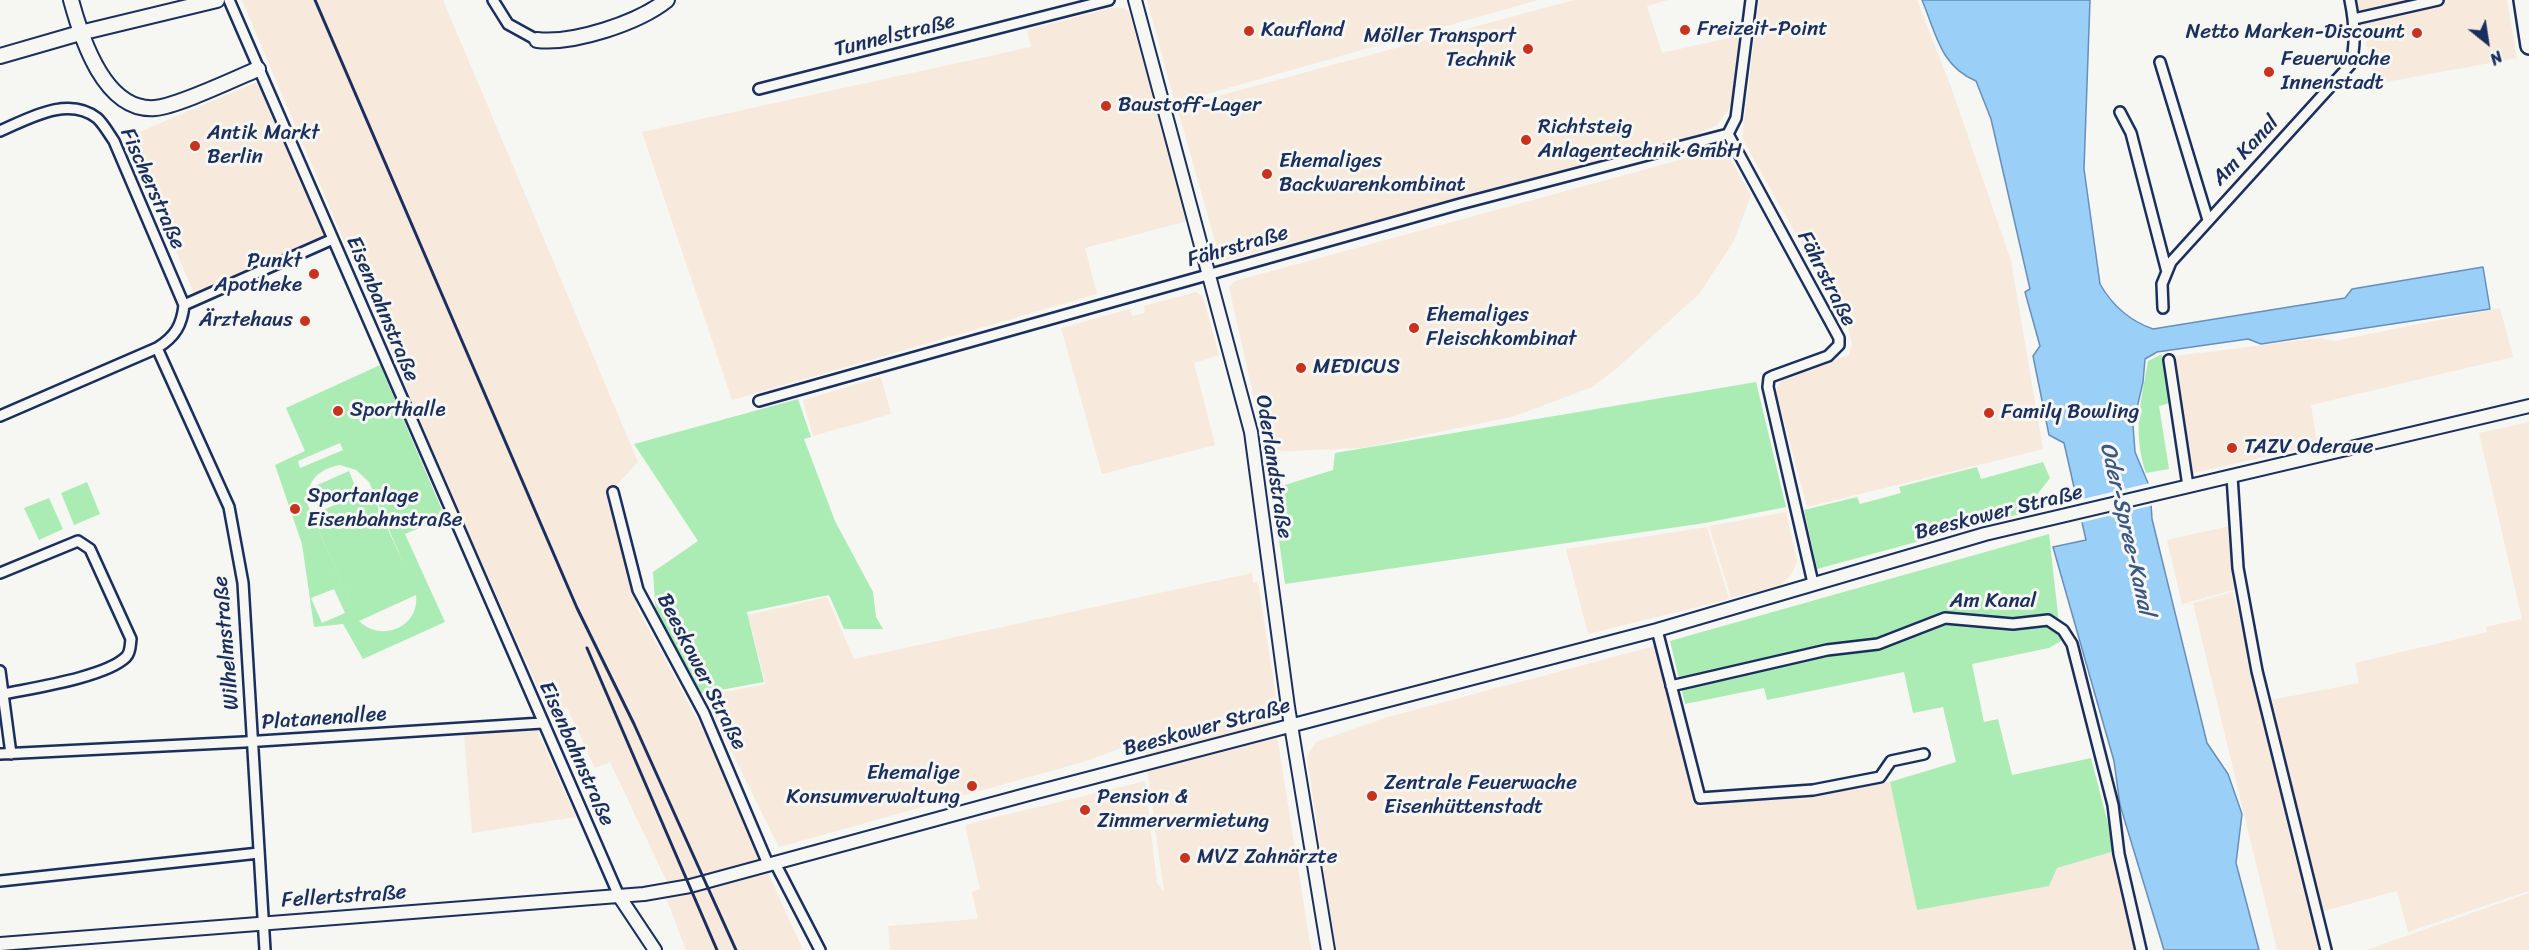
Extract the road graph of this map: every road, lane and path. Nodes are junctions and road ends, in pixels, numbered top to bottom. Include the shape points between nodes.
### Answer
1 (71, 0) edge
2 (217, 0) edge
3 (229, 0) edge
4 (493, 0) edge
5 (667, 0) edge
6 (1110, 0) edge
7 (1135, 0) edge
8 (1750, 0) edge
9 (2350, 0) edge
10 (2438, 0) edge
11 (2522, 0) edge
12 (2354, 19) junction
13 (80, 33) junction
14 (537, 40) joint
15 (2529, 46) edge
16 (0, 56) edge
17 (2160, 62) dead end
18 (258, 69) junction
19 (759, 89) dead end
20 (2120, 112) dead end
21 (0, 131) edge
22 (1728, 134) junction
23 (2208, 220) junction
24 (333, 240) junction
25 (2167, 272) junction
26 (1209, 273) junction
27 (184, 305) junction
28 (2163, 308) dead end
29 (157, 348) junction
30 (2169, 360) dead end
31 (759, 401) dead end
32 (2529, 406) edge
33 (0, 416) edge
34 (2232, 476) junction
35 (2188, 486) junction
36 (613, 492) dead end
37 (0, 573) edge
38 (1813, 583) junction
39 (1657, 630) junction
40 (0, 671) edge
41 (1671, 686) junction
42 (4, 694) junction
43 (542, 723) junction
44 (1291, 726) junction
45 (253, 742) junction
46 (0, 754) edge
47 (11, 754) junction
48 (1924, 754) dead end
49 (259, 853) junction
50 (771, 864) junction
51 (0, 881) edge
52 (690, 886) joint
53 (644, 894) junction
54 (619, 896) junction
55 (634, 919) junction
56 (262, 922) junction
57 (0, 944) edge
58 (265, 950) edge
59 (655, 950) edge
60 (820, 950) edge
61 (1328, 950) edge
62 (2141, 950) edge
63 (2326, 950) edge

1 - 13 main road
2 - 13 main road
3 - 18 street, Eisenbahnstraße
4 - 14 street via 508,24
5 - 14 main road via 633,21 562,40
6 - 19 street, Tunnelstraße
7 - 26 street, Oderlandstraße
8 - 22 street via 1736,118
9 - 12 street, Am Kanal
10 - 12 street
11 - 15 main road
12 - 23 street, Am Kanal via 2350,65
13 - 16 main road
13 - 18 main road via 101,75 136,105 154,108 173,103
17 - 23 street
18 - 24 street, Eisenbahnstraße
20 - 25 street, Am Kanal via 2131,133
21 - 27 street, Fischerstraße via 47,111 73,109 97,118 114,141
22 - 26 street, Fährstraße
22 - 38 street, Fährstraße via 1839,338 1839,345 1828,356 1769,378 1768,387
23 - 25 street, Am Kanal via 2171,262
24 - 27 street
24 - 43 street, Eisenbahnstraße
25 - 28 street, Am Kanal via 2162,284
26 - 31 street, Fährstraße
26 - 44 street, Oderlandstraße via 1251,432
27 - 29 street via 183,320 175,334
29 - 33 street
29 - 45 street, Wilhelmstraße via 229,507 243,583
30 - 35 street
32 - 34 street, Beeskower Straße
34 - 35 street, Beeskower Straße
34 - 63 street via 2238,568 2257,671
35 - 38 street, Beeskower Straße via 1984,534
36 - 50 street, Beeskower Straße via 638,590 704,713
37 - 42 street via 78,542 90,549 130,639 126,657 105,668 72,680
38 - 39 street, Beeskower Straße
39 - 41 street
39 - 44 street, Beeskower Straße
40 - 42 street
41 - 48 street via 1700,798 1813,790 1880,777 1891,761
41 - 62 street, Am Kanal via 1827,650 1878,644 1945,618 2013,624 2048,620 2063,630 2072,644 2113,805
42 - 47 street
43 - 45 street, Platanenallee
43 - 54 street, Eisenbahnstraße
44 - 50 street, Beeskower Straße
44 - 61 street, Oderlandstraße
45 - 47 street, Platanenallee
45 - 49 street, Wilhelmstraße
46 - 47 street, Platanenallee
49 - 51 street
49 - 56 street, Wilhelmstraße
50 - 52 street, Beeskower Straße
50 - 60 street
52 - 53 street, Fellertstraße
53 - 54 street, Fellertstraße
53 - 55 street
54 - 55 street
54 - 56 street, Fellertstraße
55 - 59 street
56 - 57 street, Fellertstraße
56 - 58 street, Wilhelmstraße

